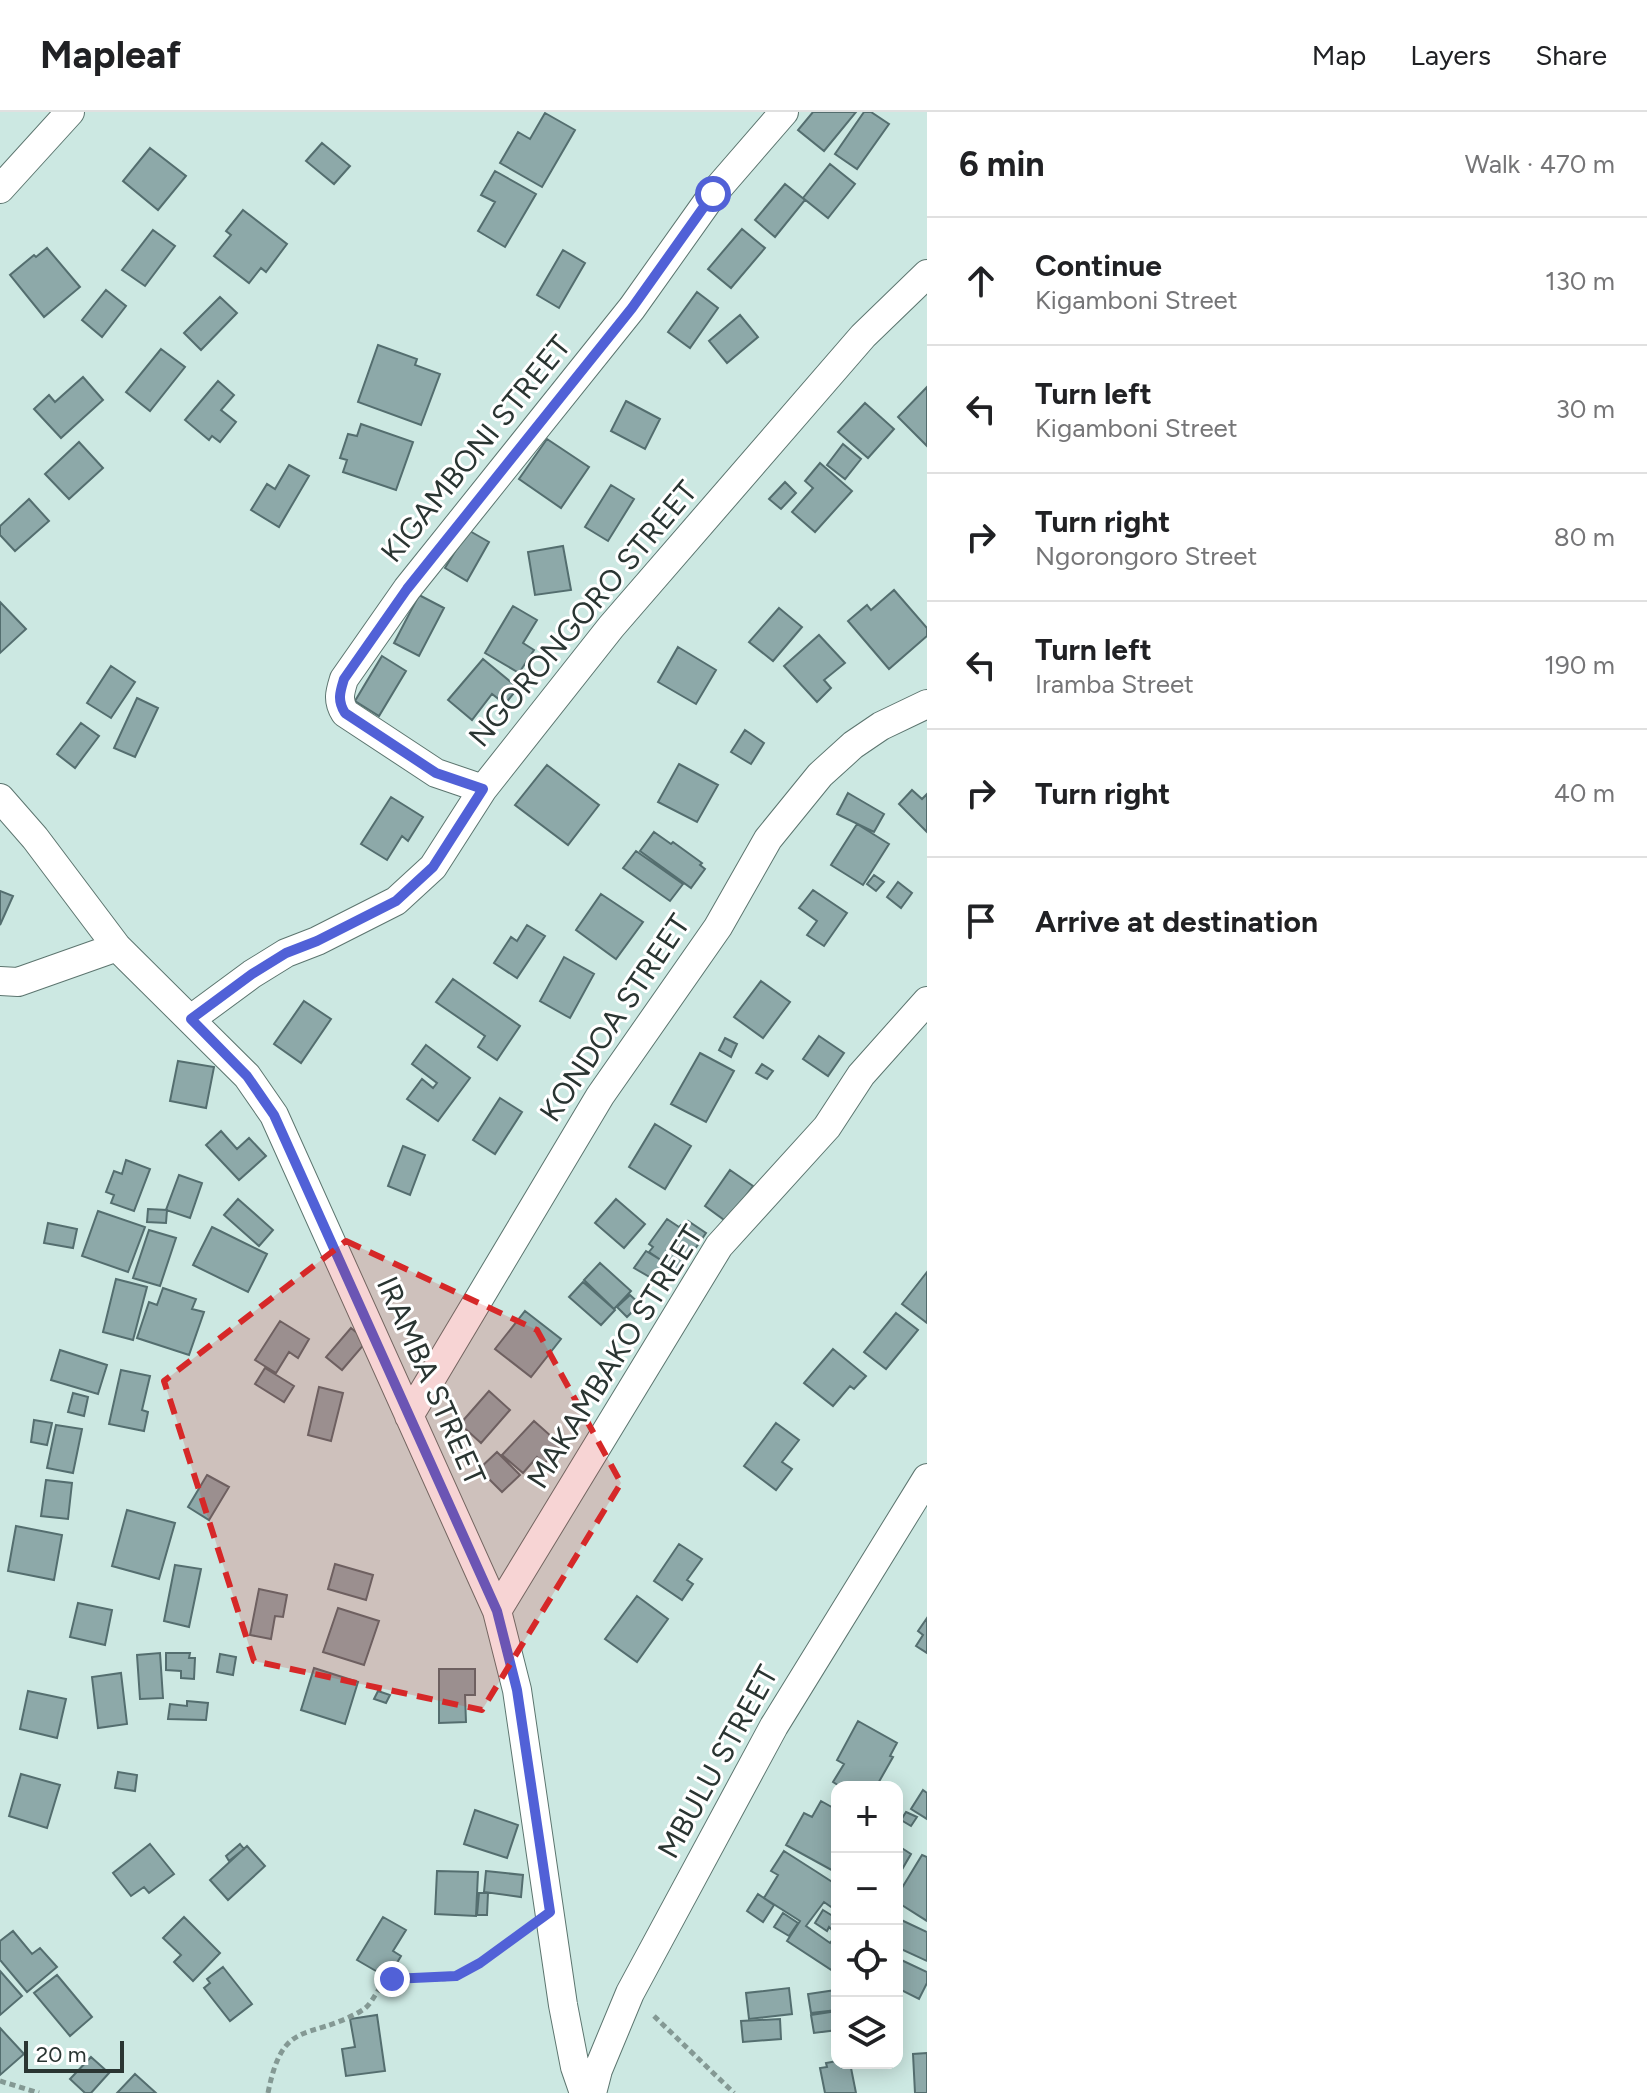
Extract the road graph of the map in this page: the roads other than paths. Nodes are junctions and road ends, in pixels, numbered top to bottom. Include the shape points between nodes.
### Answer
1 (70, 112) edge
2 (784, 112) edge
3 (0, 189) edge
4 (927, 274) edge
5 (927, 704) edge
6 (483, 789) junction
7 (0, 798) edge
8 (117, 947) junction
9 (0, 981) edge
10 (927, 1001) edge
11 (191, 1019) junction
12 (409, 1416) junction
13 (927, 1478) edge
14 (497, 1611) junction
15 (584, 2093) edge
16 (592, 2093) edge

1 - 3 street
2 - 6 street, KIGAMBONI STREET via 713,194 632,308 407,589 344,679 339,695 345,713 436,773
4 - 6 street, NGORONGORO STREET via 863,336 620,616
5 - 12 street, KONDOA STREET via 853,745 820,775 768,839 718,927 600,1096
6 - 11 street, NGORONGORO STREET via 433,867 396,901 286,953
7 - 8 street, IRAMBA STREET
8 - 9 street via 18,982
8 - 11 street, IRAMBA STREET
10 - 14 street, MAKAMBAKO STREET via 861,1075 827,1127 719,1246
11 - 12 street, IRAMBA STREET via 247,1076 274,1115
12 - 14 street, IRAMBA STREET
13 - 16 street, MBULU STREET via 774,1726 630,1993
14 - 15 street, IRAMBA STREET via 517,1690 566,2021

